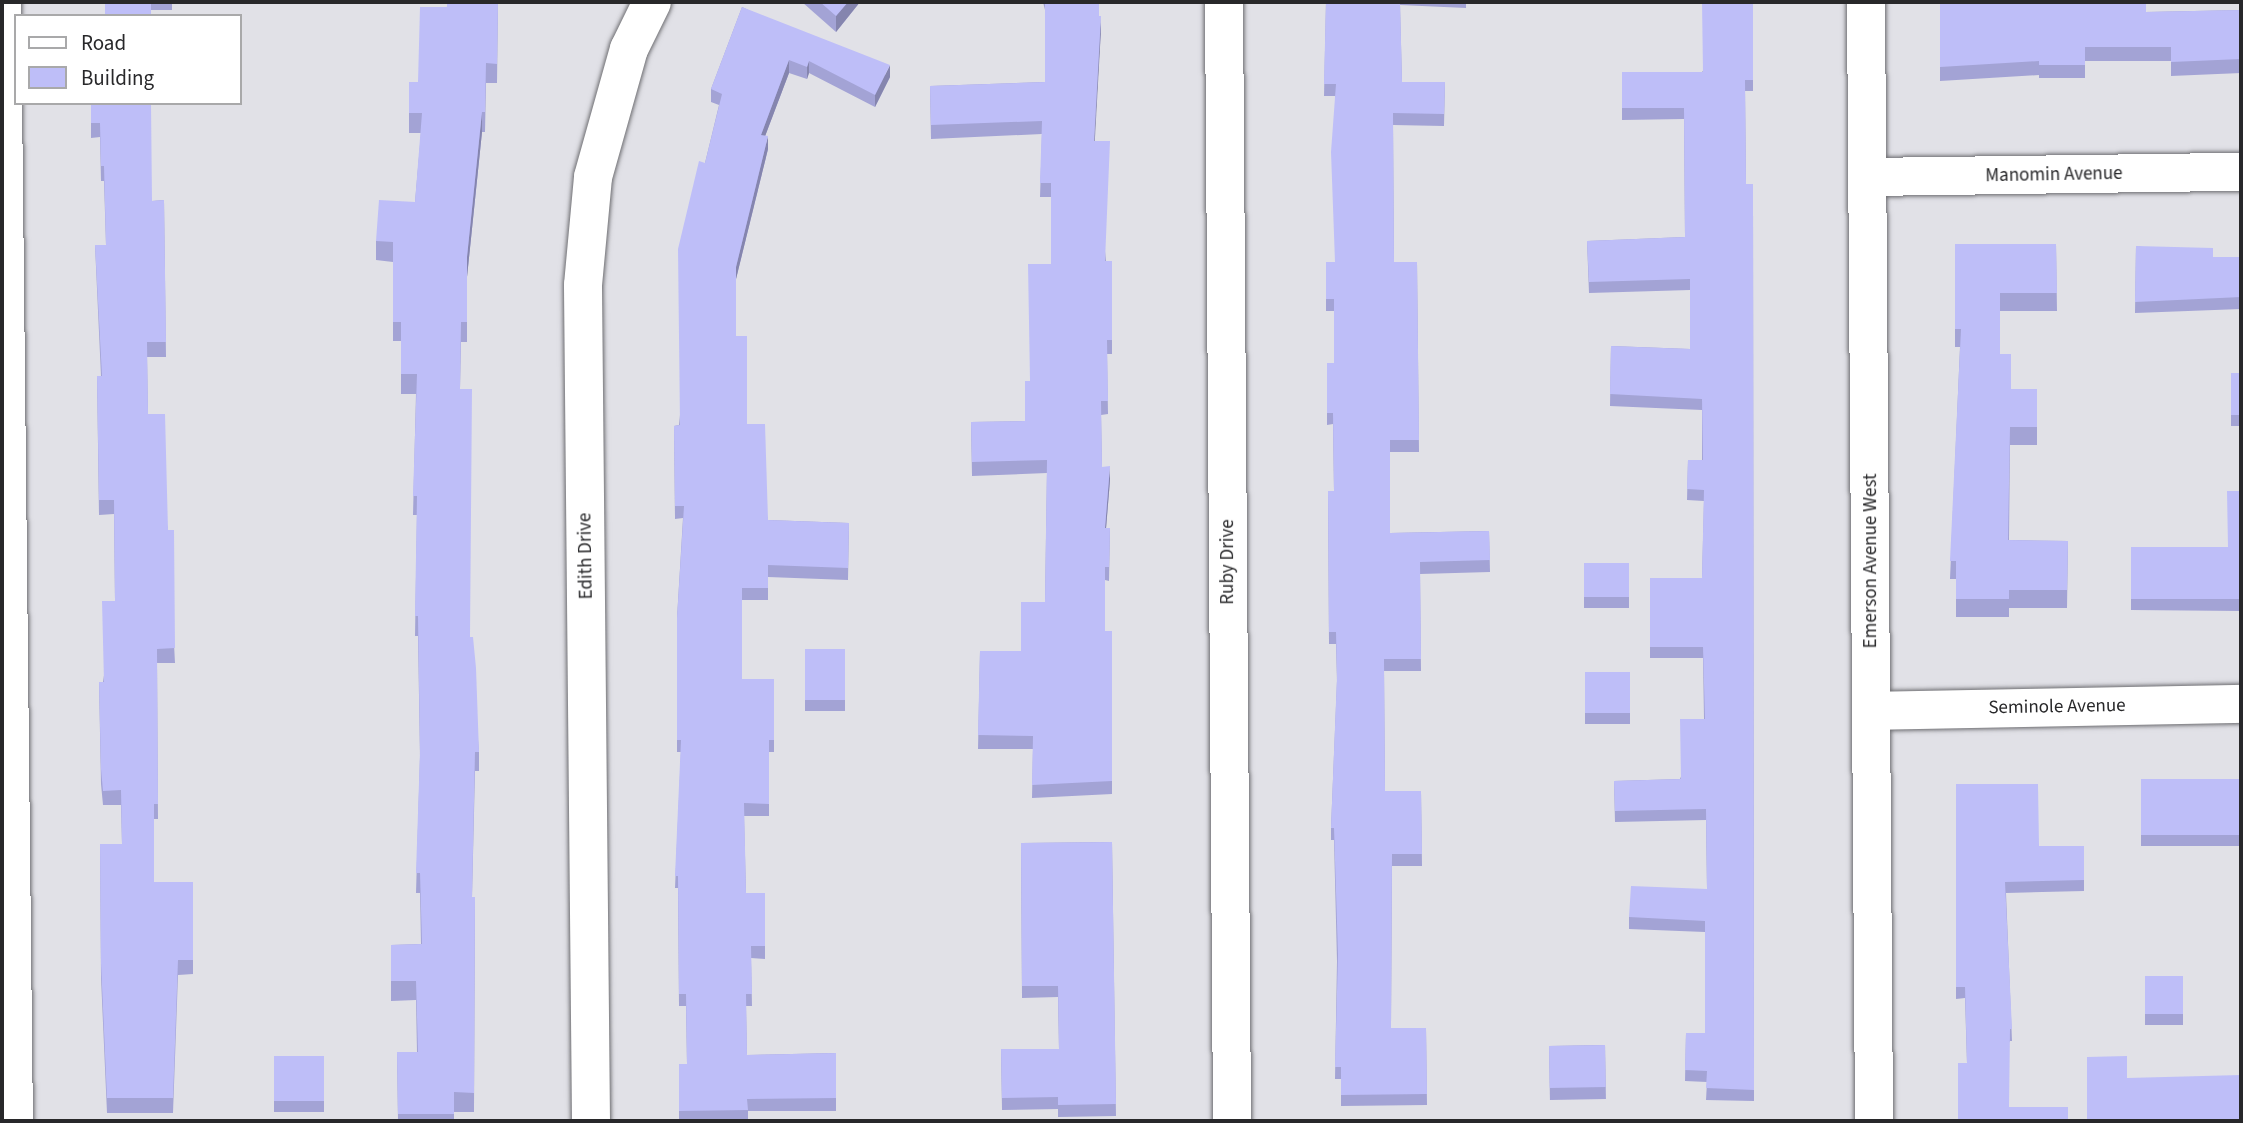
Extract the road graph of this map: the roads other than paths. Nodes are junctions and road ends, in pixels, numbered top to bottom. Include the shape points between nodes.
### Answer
1 (2, 2) edge
2 (652, 2) edge
3 (1224, 2) edge
4 (1866, 2) edge
5 (2241, 172) edge
6 (1868, 177) junction
7 (2241, 704) edge
8 (1872, 711) junction
9 (14, 1121) edge
10 (591, 1121) edge
11 (1232, 1121) edge
12 (1874, 1121) edge

1 - 9 street
2 - 10 street, Edith Drive via 629,49 593,177 583,285
3 - 11 street, Ruby Drive
4 - 6 street, Emerson Avenue West
5 - 6 street, Manomin Avenue
6 - 8 street, Emerson Avenue West
7 - 8 street, Seminole Avenue
8 - 12 street, Emerson Avenue West

